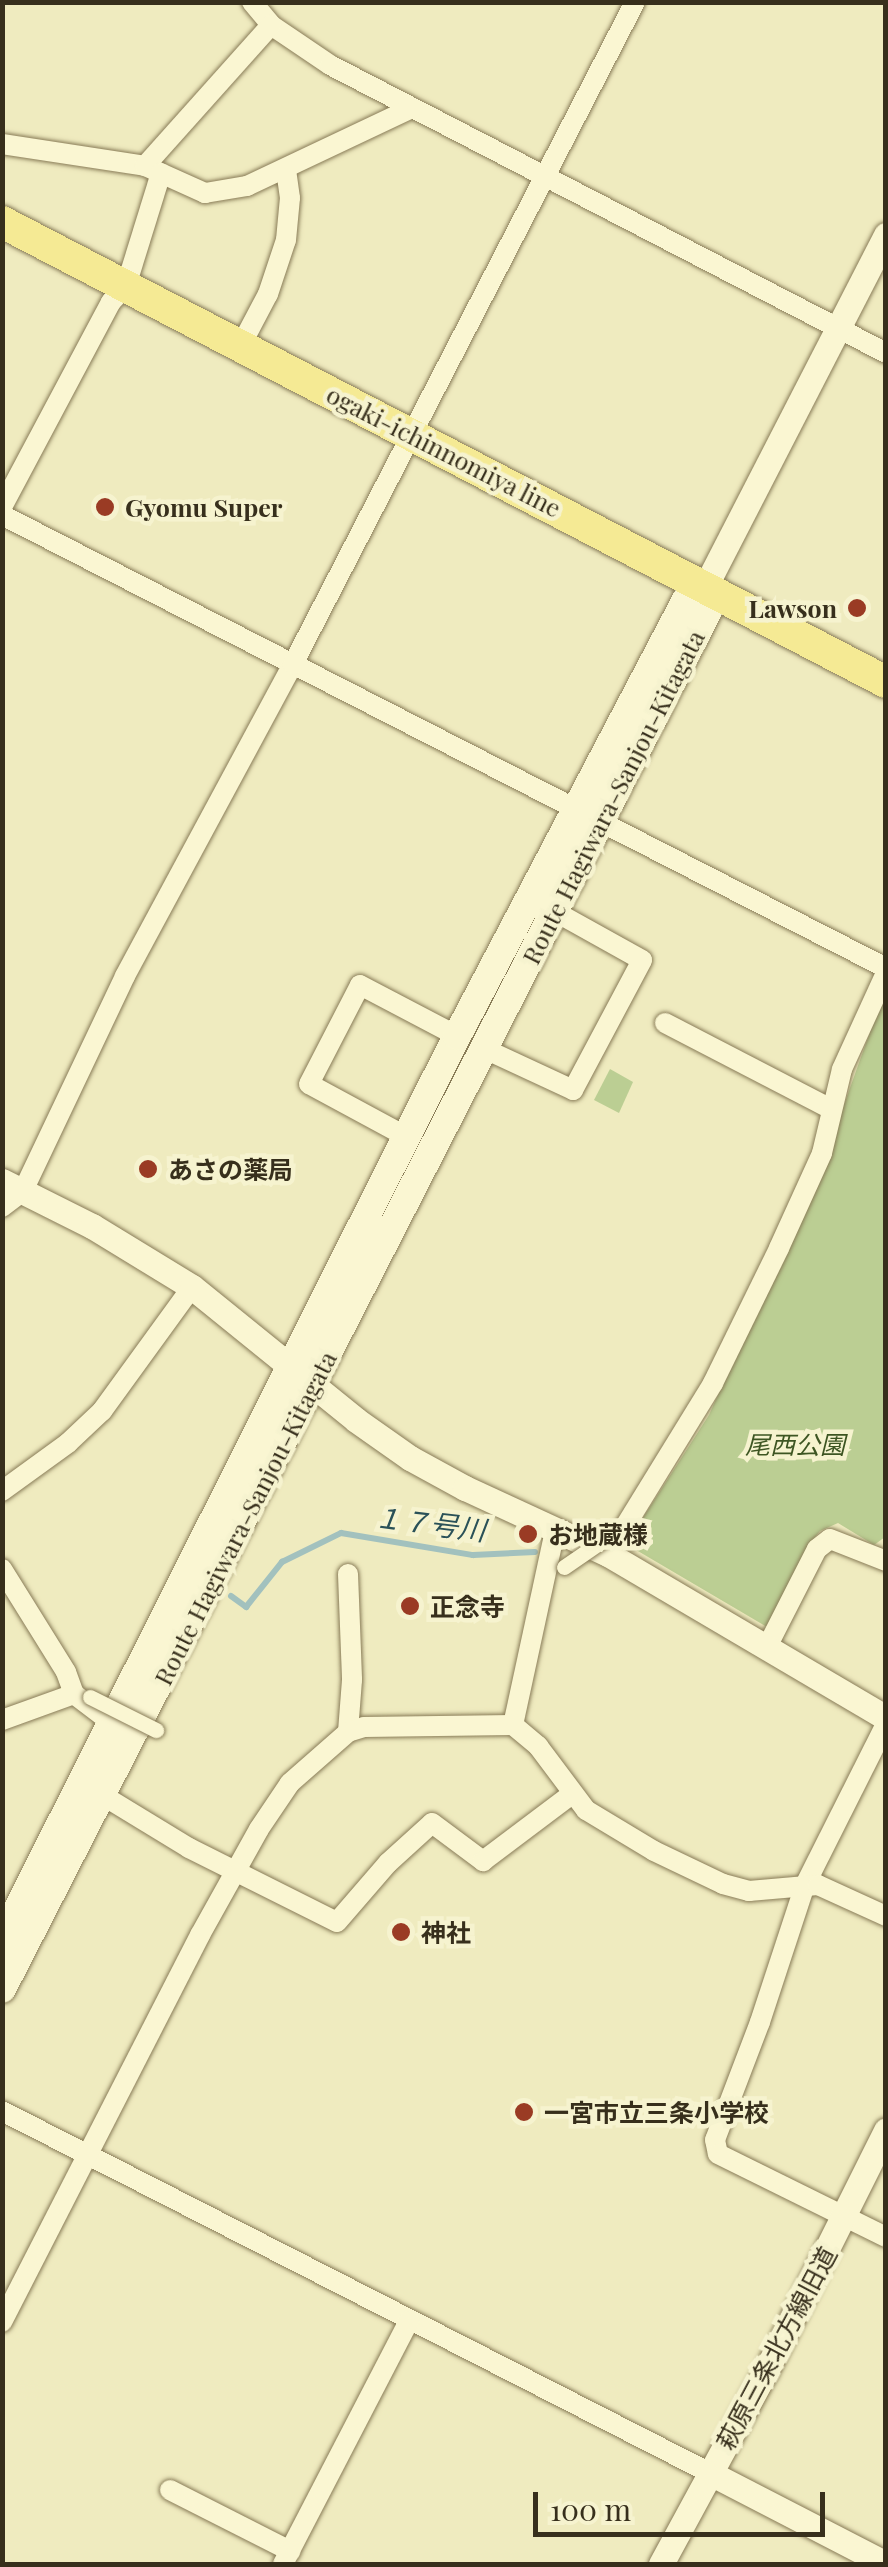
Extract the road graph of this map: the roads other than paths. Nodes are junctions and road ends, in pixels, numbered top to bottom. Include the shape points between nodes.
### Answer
1 (252, 2) edge
2 (635, 2) edge
3 (271, 24) junction
4 (412, 108) junction
5 (2, 144) edge
6 (153, 169) junction
7 (286, 169) junction
8 (544, 177) junction
9 (2, 222) edge
10 (886, 235) edge
11 (2, 244) edge
12 (119, 294) junction
13 (836, 328) junction
14 (240, 347) junction
15 (886, 353) edge
16 (408, 442) junction
17 (2, 507) edge
18 (2, 515) edge
19 (699, 600) junction
20 (293, 664) junction
21 (886, 682) edge
22 (886, 702) edge
23 (589, 812) junction
24 (554, 910) junction
25 (886, 970) edge
26 (665, 1023) dead end
27 (457, 1036) junction
28 (487, 1050) junction
29 (832, 1109) junction
30 (407, 1137) junction
31 (9, 1193) edge
32 (192, 1287) junction
33 (304, 1376) junction
34 (2, 1491) edge
35 (555, 1531) junction
36 (631, 1541) dead end
37 (608, 1554) junction
38 (886, 1560) edge
39 (564, 1567) dead end
40 (2, 1569) edge
41 (348, 1574) dead end
42 (766, 1647) junction
43 (82, 1695) junction
44 (2, 1720) edge
45 (886, 1721) edge
46 (112, 1723) junction
47 (514, 1725) junction
48 (156, 1730) dead end
49 (348, 1732) junction
50 (572, 1794) junction
51 (102, 1795) junction
52 (235, 1873) junction
53 (805, 1885) junction
54 (886, 1916) edge
55 (2, 1940) edge
56 (2, 1989) edge
57 (2, 2111) edge
58 (886, 2130) edge
59 (88, 2155) junction
60 (844, 2216) junction
61 (886, 2237) edge
62 (2, 2322) edge
63 (409, 2322) junction
64 (710, 2473) junction
65 (170, 2490) dead end
66 (286, 2558) edge
67 (661, 2564) edge
68 (886, 2564) edge

1 - 3 street
2 - 8 street
3 - 4 street
3 - 6 street
4 - 7 street
4 - 8 street
5 - 6 street
6 - 7 street via 205,193
6 - 12 street
7 - 14 street via 286,240
8 - 13 street
8 - 16 street
9 - 12 main road, ogaki-ichinnomiya line
10 - 13 street
11 - 12 main road, ogaki-ichinnomiya line
12 - 14 main road, ogaki-ichinnomiya line
12 - 16 main road, ogaki-ichinnomiya line
12 - 17 street
13 - 15 street
13 - 19 street
14 - 16 main road, ogaki-ichinnomiya line
16 - 19 main road, ogaki-ichinnomiya line
16 - 20 street
18 - 20 street
19 - 21 main road, ogaki-ichinnomiya line
19 - 22 main road, ogaki-ichinnomiya line
19 - 23 main road, Route Hagiwara-Sanjou-Kitagata
20 - 23 street
20 - 31 street
23 - 24 main road, Route Hagiwara-Sanjou-Kitagata
23 - 25 street
23 - 27 main road, Route Hagiwara-Sanjou-Kitagata
24 - 28 main road, Route Hagiwara-Sanjou-Kitagata
24 - 28 street via 642,960 573,1090
25 - 29 street via 842,1069
26 - 29 street
27 - 30 main road, Route Hagiwara-Sanjou-Kitagata
27 - 30 street via 360,984 309,1084
28 - 33 main road, Route Hagiwara-Sanjou-Kitagata
29 - 37 street via 822,1153 714,1383
30 - 33 main road, Route Hagiwara-Sanjou-Kitagata
31 - 32 street
32 - 33 street
32 - 34 street via 102,1411
33 - 35 street via 410,1458
33 - 46 main road, Route Hagiwara-Sanjou-Kitagata
33 - 51 main road, Route Hagiwara-Sanjou-Kitagata
35 - 37 street
35 - 47 street
36 - 39 street, bridge via 615,1532
37 - 42 street
38 - 42 street via 830,1539 817,1549
40 - 43 street
41 - 49 street
42 - 45 street
43 - 44 street
43 - 46 street
43 - 48 street, bridge
45 - 53 street
46 - 55 main road, Route Hagiwara-Sanjou-Kitagata
47 - 49 street
47 - 50 street
49 - 52 street via 290,1782
50 - 52 street via 482,1861 432,1823 338,1922
50 - 53 street via 613,1827 723,1884 749,1891
51 - 52 street
51 - 56 main road, Route Hagiwara-Sanjou-Kitagata
52 - 59 street
53 - 54 street
53 - 60 street via 715,2140 718,2154
57 - 59 street
58 - 60 street, 萩原三条北方線旧道
59 - 62 street
59 - 63 street
60 - 61 street
60 - 64 street, 萩原三条北方線旧道
63 - 64 street
63 - 66 street
64 - 67 street, 萩原三条北方線旧道
64 - 68 street
65 - 66 street

